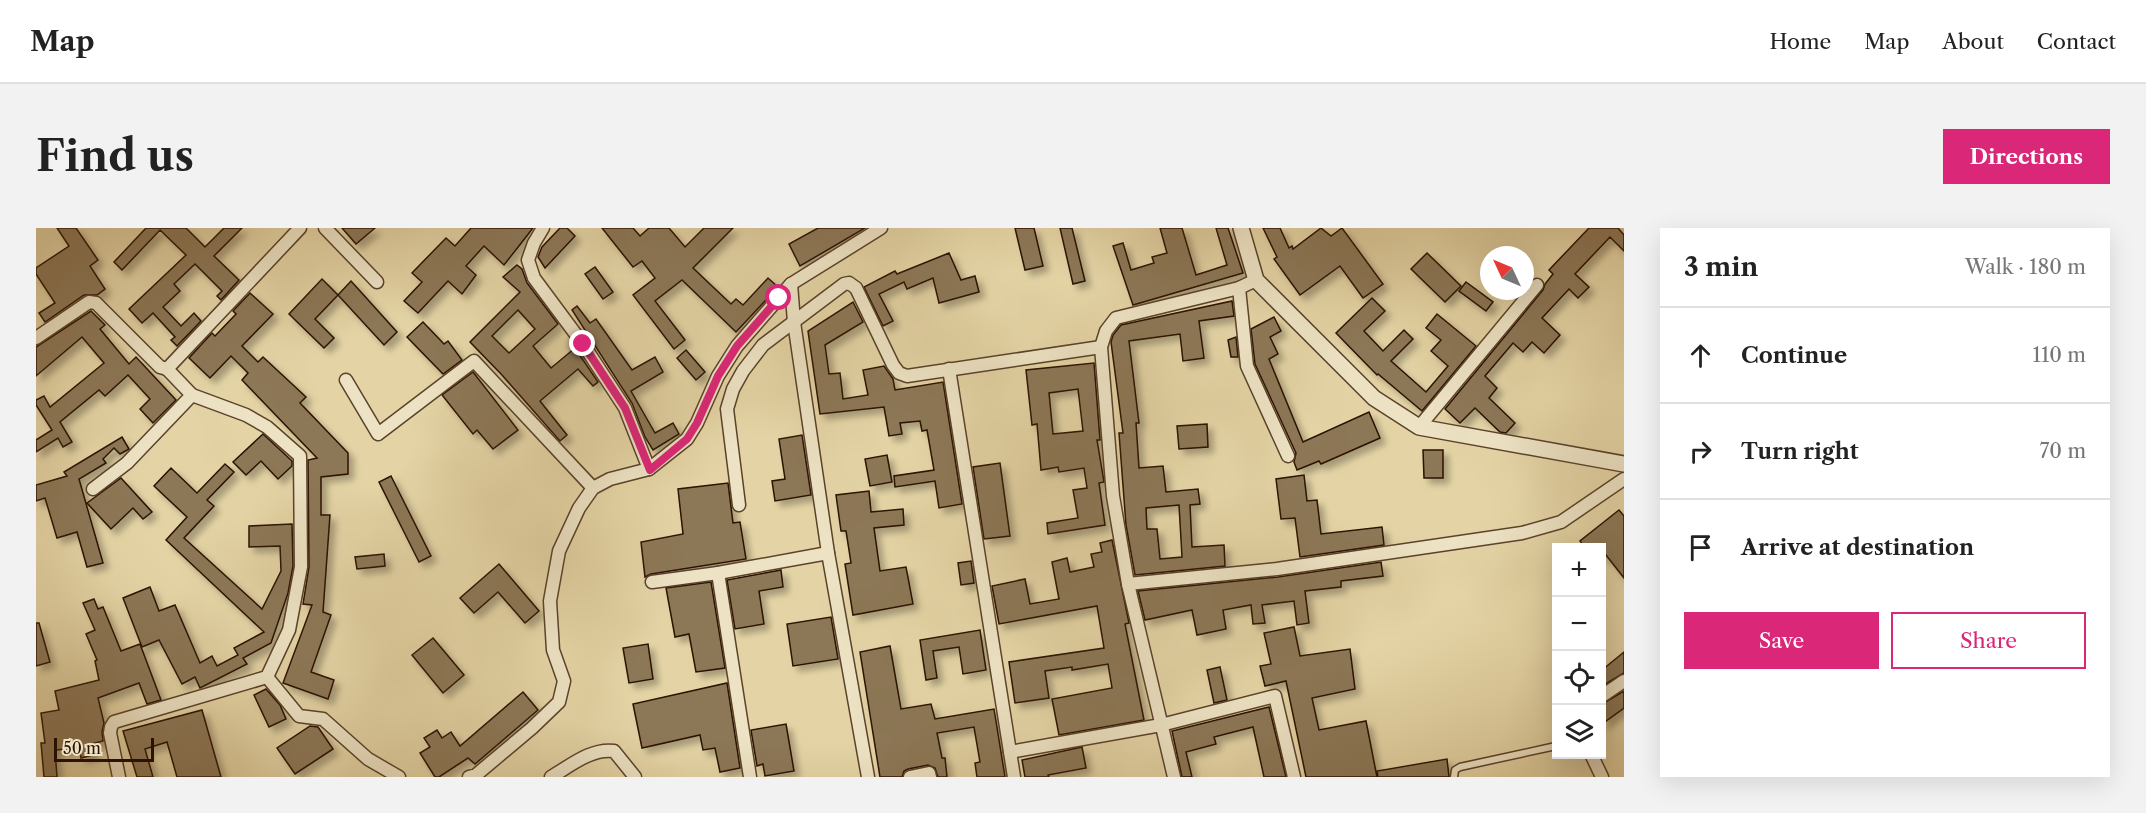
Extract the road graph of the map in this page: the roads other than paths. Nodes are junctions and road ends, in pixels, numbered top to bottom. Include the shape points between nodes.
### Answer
1 (300, 228) edge
2 (325, 228) edge
3 (543, 228) edge
4 (881, 228) edge
5 (1241, 228) edge
6 (1256, 280) junction
7 (377, 282) dead end
8 (791, 284) junction
9 (1537, 285) dead end
10 (1239, 288) junction
11 (794, 322) junction
12 (36, 338) edge
13 (1101, 347) junction
14 (167, 369) junction
15 (949, 369) junction
16 (346, 380) dead end
17 (192, 396) junction
18 (1419, 427) junction
19 (1288, 456) dead end
20 (1624, 464) edge
21 (650, 470) junction
22 (1624, 479) edge
23 (593, 488) junction
24 (93, 489) dead end
25 (739, 505) dead end
26 (828, 553) junction
27 (718, 573) junction
28 (652, 582) dead end
29 (1128, 584) junction
30 (267, 677) junction
31 (1624, 681) edge
32 (1606, 693) edge
33 (1161, 725) junction
34 (1552, 747) edge
35 (1010, 752) junction
36 (1593, 759) edge
37 (119, 777) edge
38 (399, 777) edge
39 (469, 777) edge
40 (551, 777) edge
41 (635, 777) edge
42 (750, 777) edge
43 (868, 777) edge
44 (910, 777) edge
45 (930, 777) edge
46 (1014, 777) edge
47 (1174, 777) edge
48 (1294, 777) edge
49 (1454, 777) edge
50 (1602, 777) edge

1 - 14 street
2 - 7 street
3 - 21 street via 528,260 534,278 625,408
4 - 8 street
5 - 6 street
6 - 10 street
6 - 18 street via 1374,398
8 - 11 street
8 - 21 street via 737,346 687,439
9 - 18 street
10 - 13 street via 1116,318 1110,323
10 - 19 street via 1247,366
11 - 15 street via 849,283 856,288 899,373 907,376
11 - 25 street via 762,345 742,371 730,399 727,409
11 - 26 street
12 - 14 street via 89,302 96,303 160,367
13 - 15 street
13 - 29 street via 1113,496
14 - 17 street
15 - 35 street
16 - 23 street via 378,434 474,362
17 - 24 street via 127,463
17 - 30 street via 246,415 267,427 300,456 301,567 289,630
18 - 20 street
21 - 23 street via 609,479
22 - 29 street via 1562,522 1522,533 1277,569
23 - 39 street via 559,551 550,601 553,650 564,681 558,702 532,728
26 - 27 street
26 - 43 street
27 - 28 street
27 - 42 street
29 - 33 street
30 - 37 street via 114,722 111,733
30 - 38 street via 299,716 323,719 368,759
31 - 32 street
33 - 35 street
33 - 47 street
33 - 48 street via 1275,696
34 - 49 lane via 1461,767 1455,770
35 - 46 street
36 - 50 street
40 - 41 street via 604,750 614,751
44 - 45 street

